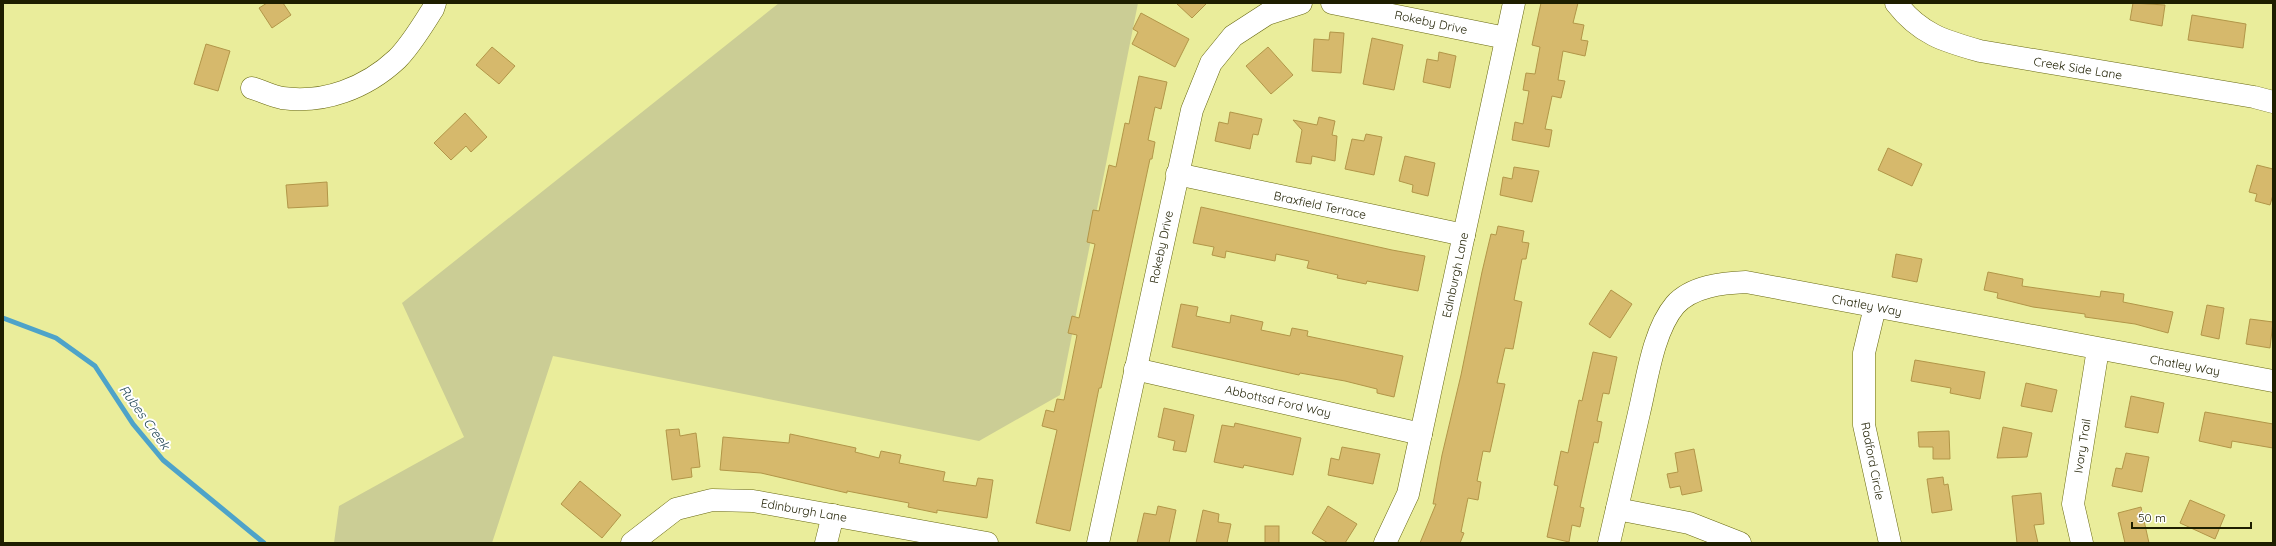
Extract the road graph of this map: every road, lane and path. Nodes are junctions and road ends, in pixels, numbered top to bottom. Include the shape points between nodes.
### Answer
1 (435, 3) edge
2 (1301, 3) edge
3 (1332, 3) edge
4 (1514, 3) edge
5 (1896, 3) edge
6 (1506, 38) junction
7 (252, 88) dead end
8 (2273, 102) edge
9 (1177, 174) junction
10 (1464, 235) junction
11 (1875, 307) junction
12 (2098, 349) junction
13 (1135, 369) junction
14 (2273, 381) edge
15 (1421, 434) junction
16 (1617, 509) junction
17 (833, 515) junction
18 (632, 543) edge
19 (826, 543) edge
20 (987, 543) edge
21 (1098, 543) edge
22 (1385, 543) edge
23 (1609, 543) edge
24 (1740, 543) edge
25 (1890, 543) edge
26 (2082, 543) edge

1 - 7 street via 398,58 380,73 354,87 329,97 305,100 280,98
2 - 9 street, Rokeby Drive via 1267,14 1233,36 1211,63 1192,110
3 - 6 street, Rokeby Drive
4 - 6 street, Edinburgh Lane
5 - 8 street, Creek Side Lane via 1906,17 1922,30 1942,40 1980,51
6 - 10 street, Edinburgh Lane
9 - 10 street, Braxfield Terrace
9 - 13 street, Rokeby Drive
10 - 15 street, Edinburgh Lane
11 - 12 street, Chatley Way
11 - 16 street, Chatley Way via 1746,282 1720,283 1698,290 1676,304 1662,324
11 - 25 street, Radford Circle via 1864,353 1864,425
12 - 14 street, Chatley Way
12 - 26 street, Ivory Trail via 2073,504
13 - 15 street, Abbottsd Ford Way
13 - 21 street, Rokeby Drive
15 - 22 street, Edinburgh Lane via 1408,494
16 - 23 street, Chatley Way
16 - 24 street via 1689,523
17 - 18 street, Edinburgh Lane via 753,501 712,500 676,509
17 - 19 street
17 - 20 street, Edinburgh Lane

